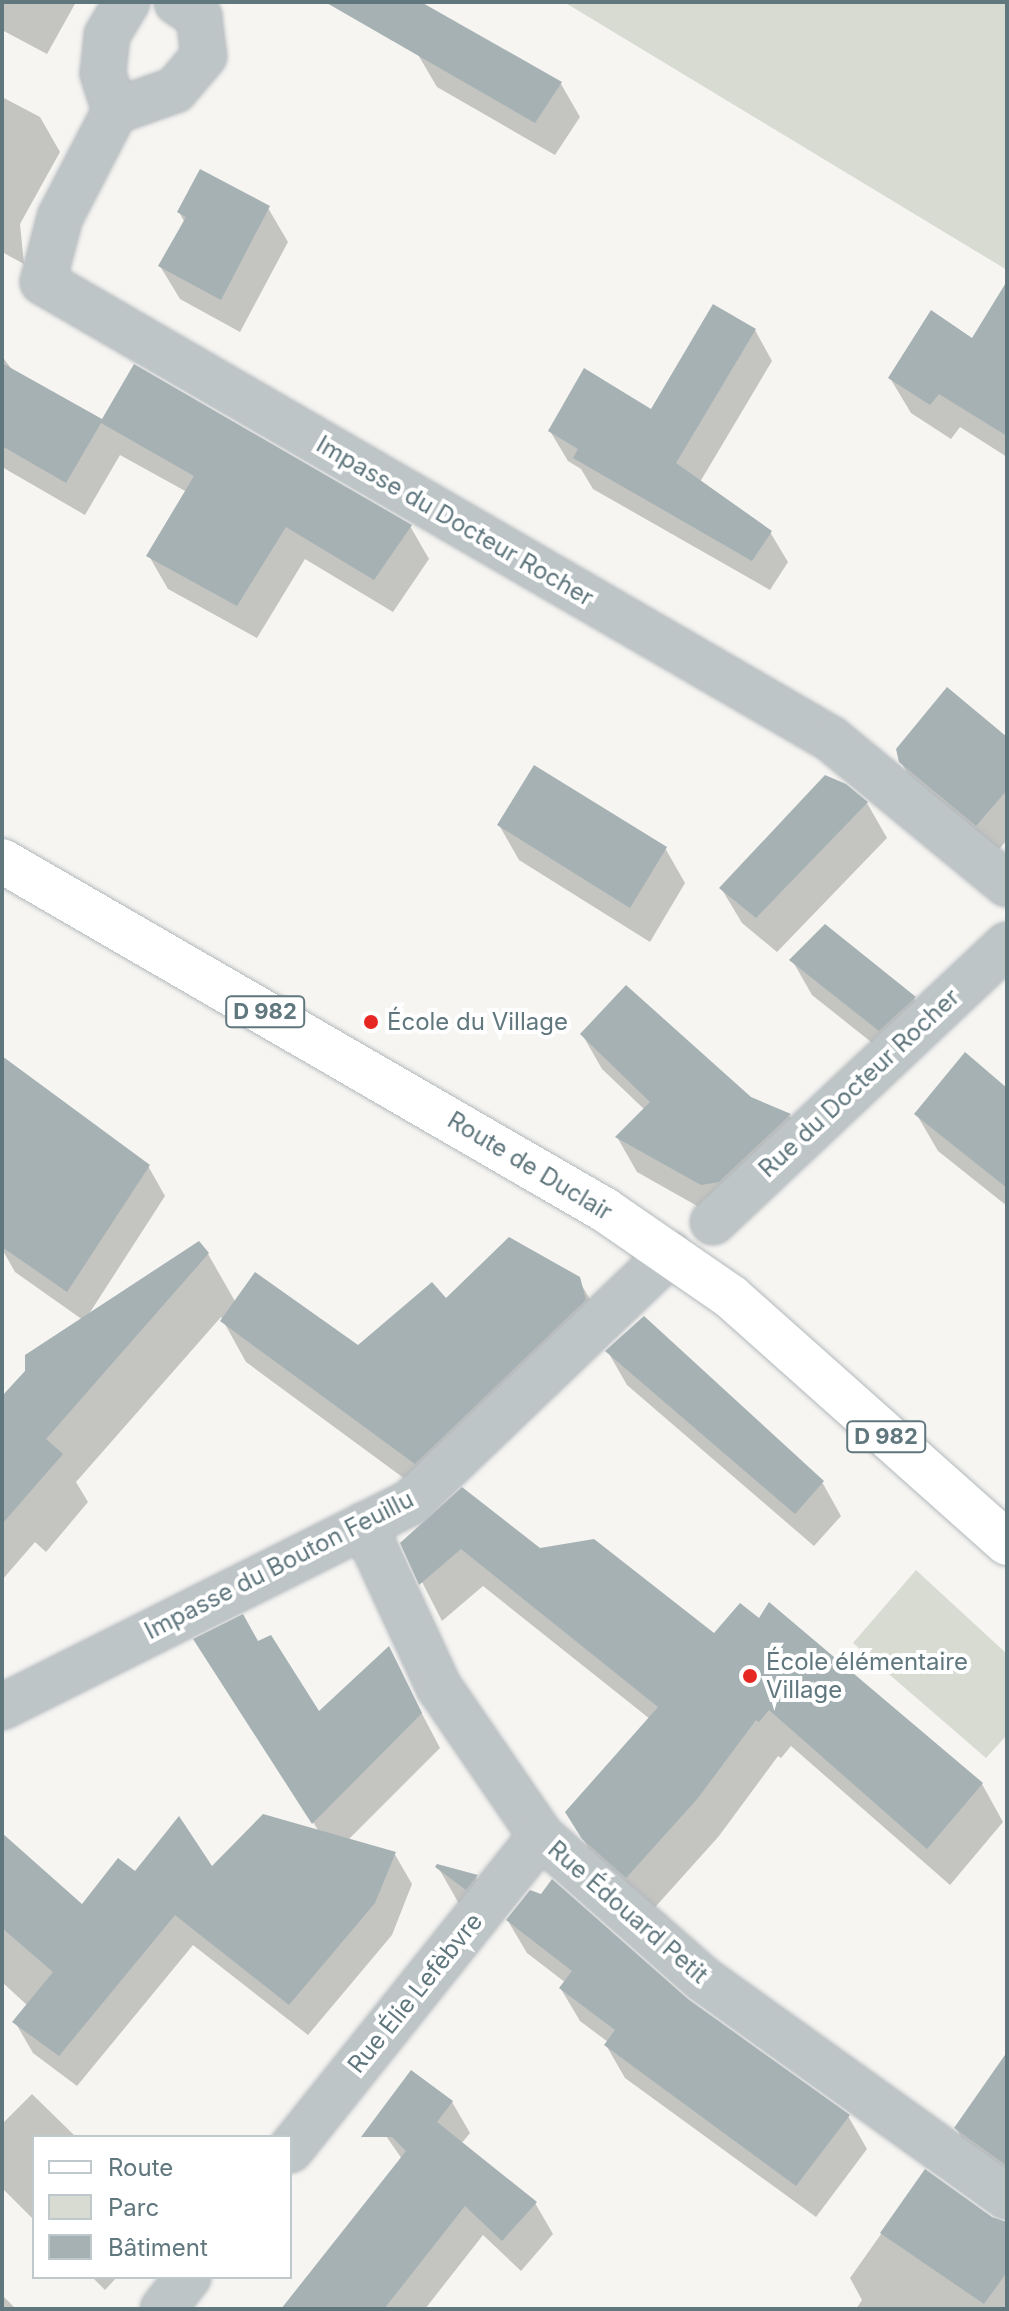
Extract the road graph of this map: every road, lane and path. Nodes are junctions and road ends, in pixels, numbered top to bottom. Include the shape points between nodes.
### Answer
1 (127, 2) edge
2 (177, 2) edge
3 (115, 111) junction
4 (2, 861) edge
5 (1007, 884) edge
6 (1007, 945) edge
7 (713, 1222) dead end
8 (670, 1254) junction
9 (364, 1525) junction
10 (1007, 1543) edge
11 (2, 1707) edge
12 (541, 1836) junction
13 (292, 2147) edge
14 (1007, 2197) edge
15 (186, 2279) edge
16 (163, 2309) edge

1 - 3 street via 107,35 103,73
2 - 3 street via 199,17 204,56 175,90
3 - 5 street, Impasse du Docteur Rocher via 60,217 43,282 831,739
4 - 8 main road, Route de Duclair / D 982 via 605,1210
6 - 7 street, Rue du Docteur Rocher
8 - 9 street, Impasse du Bouton Feuillu via 411,1502
8 - 10 main road, Route de Duclair / D 982 via 731,1297
9 - 11 street, Impasse du Bouton Feuillu
9 - 12 street, Rue Édouard Petit via 439,1687
12 - 13 street, Rue Élie Lefèbvre
12 - 14 street, Rue Édouard Petit via 703,1979
15 - 16 street

